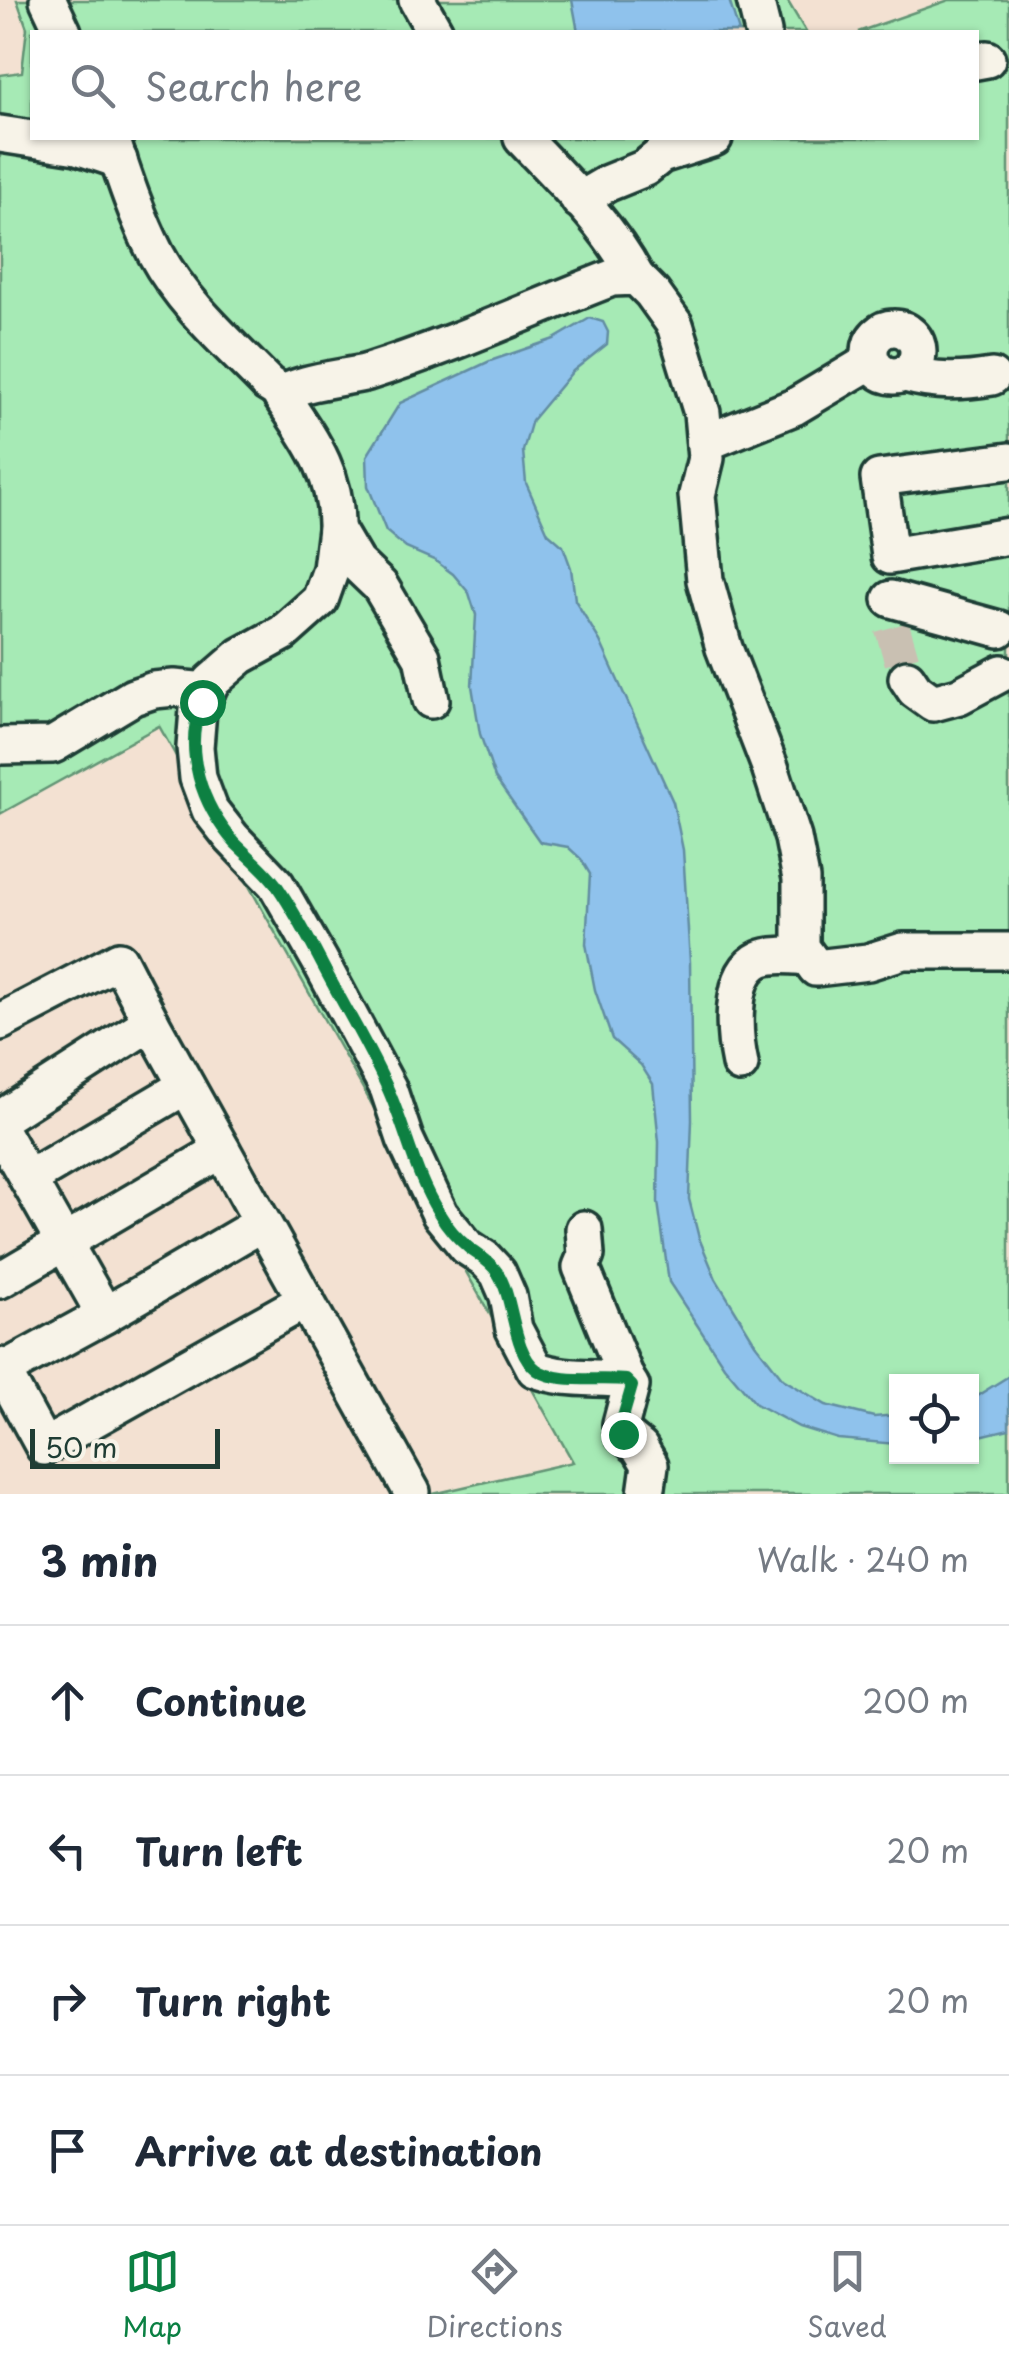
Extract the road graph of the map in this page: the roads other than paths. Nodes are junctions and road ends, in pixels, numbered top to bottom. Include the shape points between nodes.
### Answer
1 (48, 0) edge
2 (418, 0) edge
3 (755, 0) edge
4 (62, 30) edge
5 (434, 30) edge
6 (762, 30) edge
7 (0, 134) edge
8 (30, 139) edge
9 (38, 140) edge
10 (524, 140) edge
11 (708, 140) edge
12 (115, 149) edge
13 (579, 200) junction
14 (628, 272) junction
15 (992, 377) dead end
16 (284, 394) junction
17 (705, 444) junction
18 (1009, 461) edge
19 (336, 531) junction
20 (1009, 536) edge
21 (890, 556) junction
22 (1004, 626) edge
23 (1006, 674) edge
24 (907, 678) tunnel mouth
25 (198, 694) junction
26 (432, 700) dead end
27 (0, 746) edge
28 (1009, 950) edge
29 (808, 957) junction
30 (0, 1022) edge
31 (151, 1022) junction
32 (740, 1064) dead end
33 (186, 1086) junction
34 (0, 1118) edge
35 (0, 1130) edge
36 (222, 1150) junction
37 (28, 1179) junction
38 (262, 1223) junction
39 (584, 1229) dead end
40 (64, 1243) junction
41 (0, 1280) edge
42 (306, 1300) junction
43 (104, 1315) junction
44 (1, 1369) edge
45 (626, 1380) junction
46 (412, 1492) dead end
47 (646, 1494) edge

1 - 4 street
2 - 5 street
3 - 6 street
7 - 8 street
9 - 12 street
10 - 13 street
11 - 13 street via 661,155 639,153 623,177
12 - 16 street via 157,256 178,287
13 - 14 street
14 - 16 street via 397,363
14 - 17 street via 675,325
15 - 17 street via 960,382 905,374 920,352 913,335 898,327 881,330 870,344 871,361 794,406
16 - 19 street via 326,465
17 - 29 street via 697,495 705,580 793,838 801,947
18 - 21 street via 879,478
19 - 25 street via 320,600
19 - 26 street via 380,586 422,656
20 - 21 street
21 - 22 street via 892,613
22 - 23 street via 993,646
23 - 24 street via 932,703
25 - 27 street via 154,690 53,745
25 - 45 street via 194,747 210,810 276,884 388,1088 440,1214 498,1273 514,1329 535,1369 554,1377
28 - 29 street via 902,950 837,968 816,968
29 - 32 street via 762,958 750,966 734,1007
30 - 31 street via 119,960
31 - 33 street
31 - 34 street
33 - 36 street
33 - 37 street
35 - 37 street
36 - 38 street
36 - 40 street
37 - 40 street
38 - 42 street
38 - 43 street
39 - 45 street via 581,1267
40 - 41 street
40 - 43 street
42 - 44 street via 44,1447
42 - 46 street
43 - 44 street
45 - 47 street via 632,1386 621,1424 650,1465

